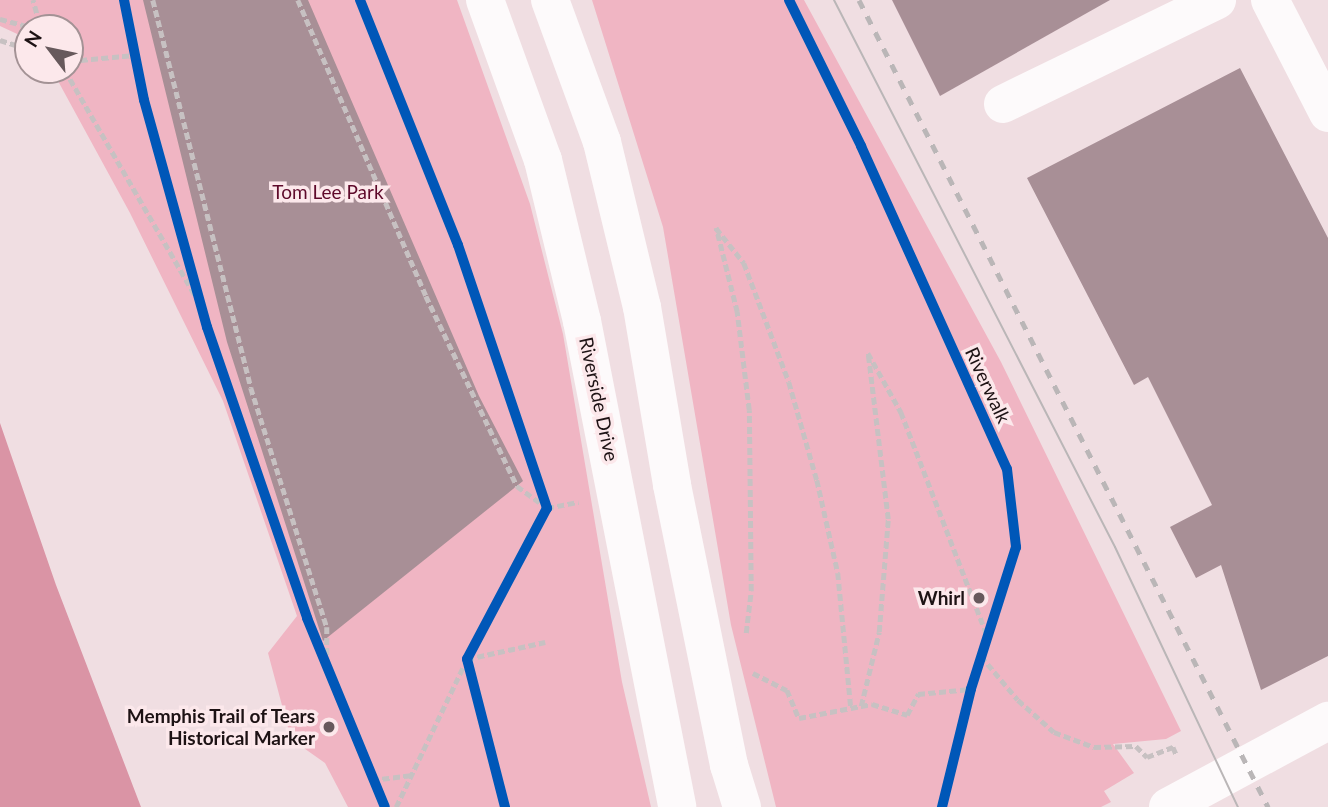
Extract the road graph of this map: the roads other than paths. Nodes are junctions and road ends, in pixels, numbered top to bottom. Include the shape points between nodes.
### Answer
1 (485, 0) edge
2 (550, 0) edge
3 (1217, 0) edge
4 (1270, 0) edge
5 (1003, 104) dead end
6 (1328, 113) edge
7 (1328, 721) edge
8 (1182, 799) edge
9 (677, 807) edge
10 (742, 807) edge

1 - 9 main road, Riverside Drive via 543,160 582,321
2 - 10 main road via 602,142 642,307 672,485 729,765
3 - 5 main road
4 - 6 main road
7 - 8 main road

